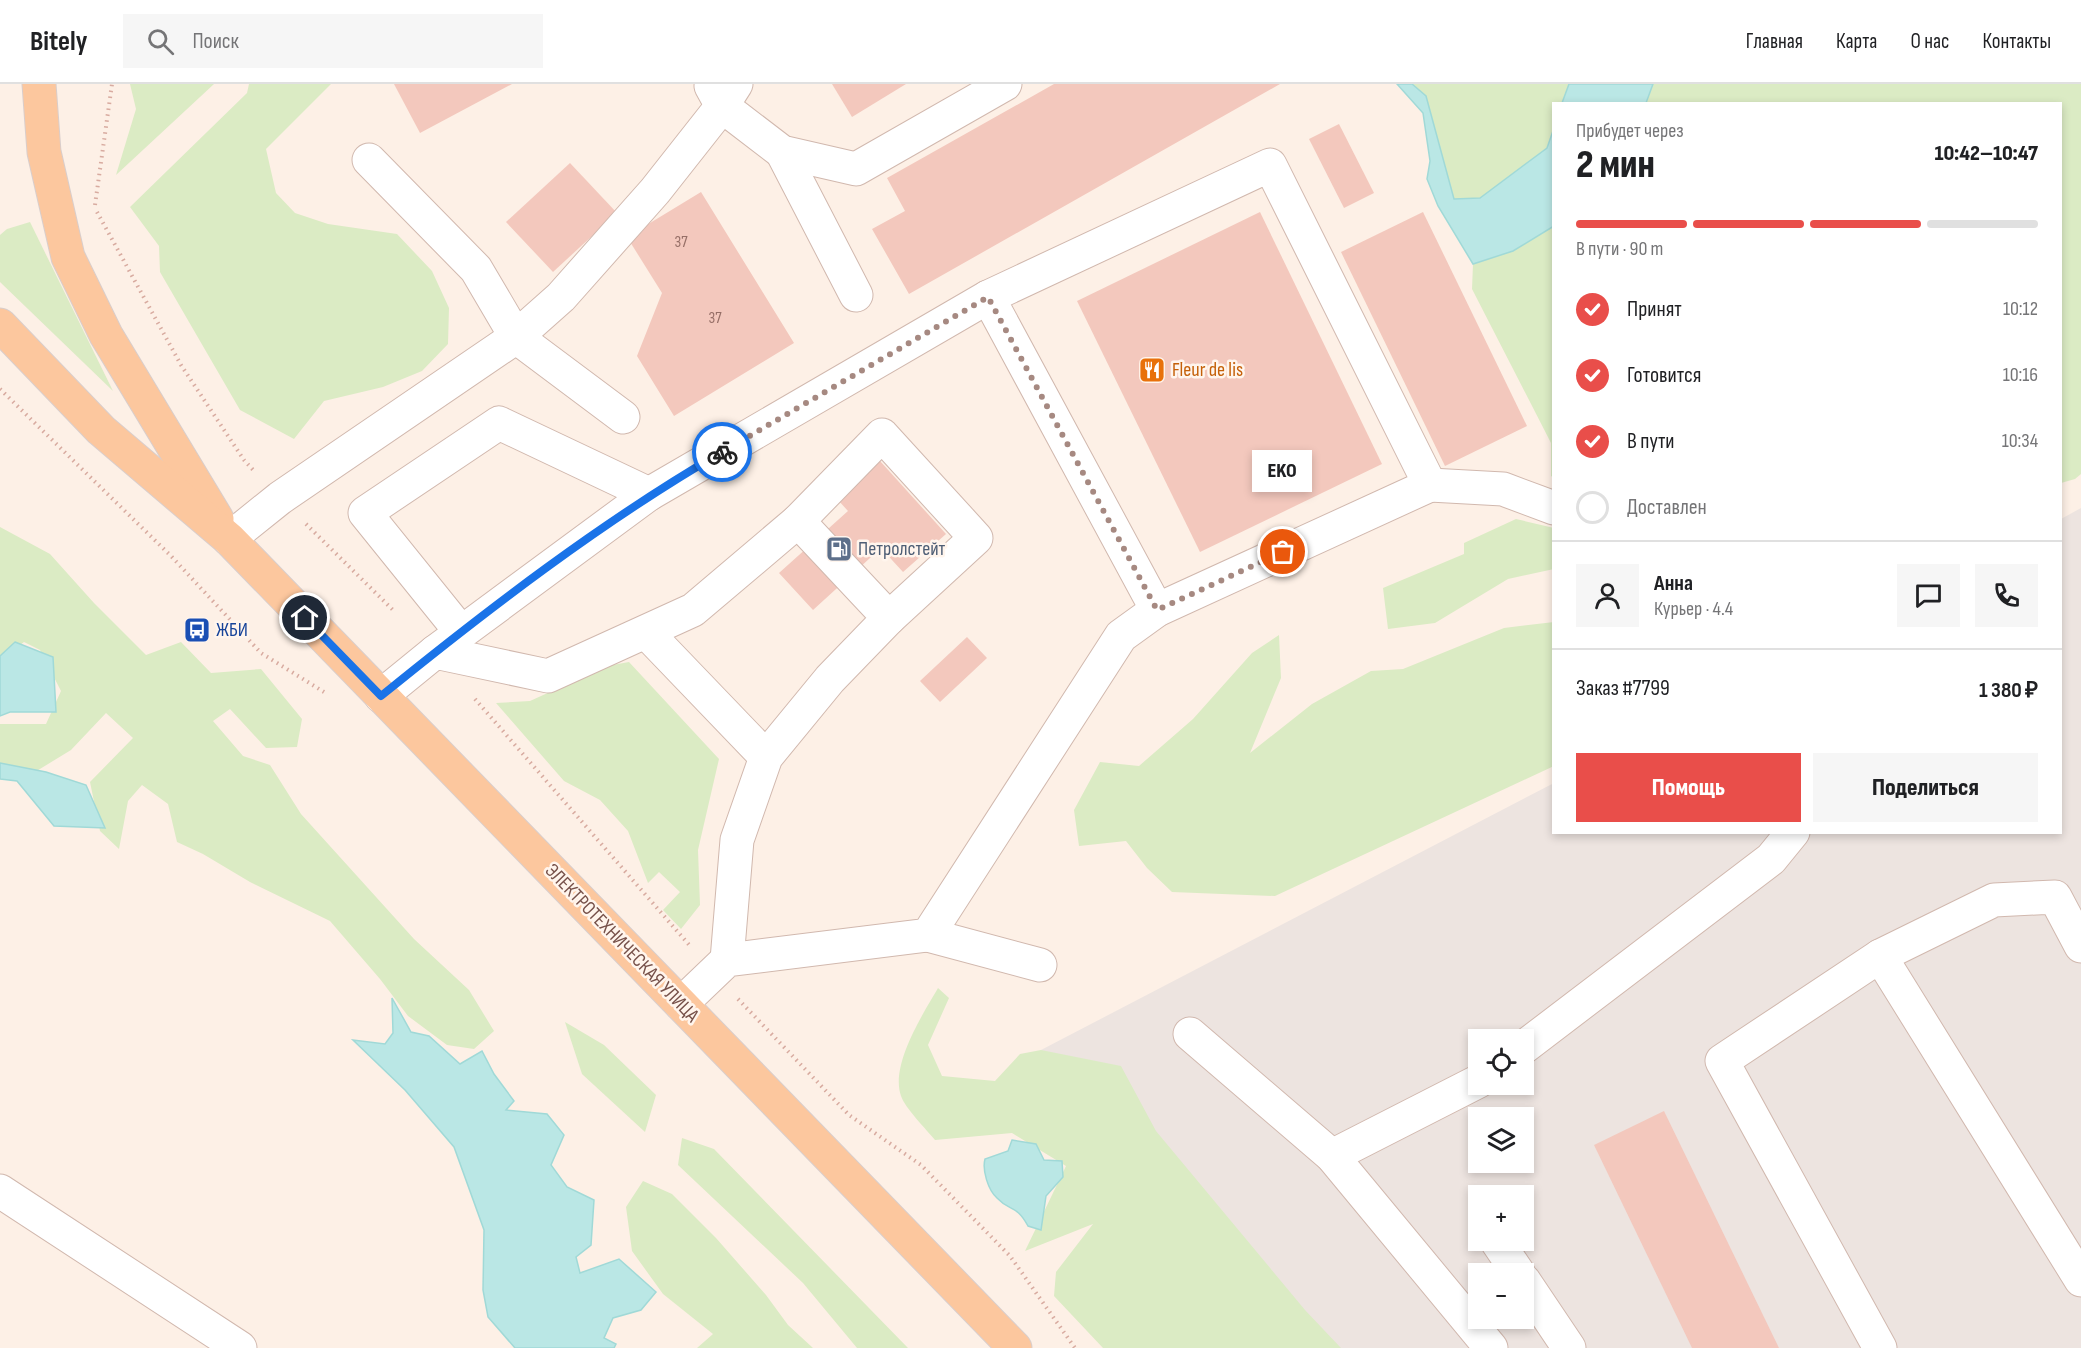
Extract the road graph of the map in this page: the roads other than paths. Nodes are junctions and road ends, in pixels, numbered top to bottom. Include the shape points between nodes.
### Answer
1 (39, 84) edge
2 (1005, 84) edge
3 (723, 91) edge
4 (782, 152) junction
5 (369, 160) dead end
6 (856, 295) dead end
7 (988, 297) junction
8 (0, 325) edge
9 (516, 337) junction
10 (623, 417) dead end
11 (1430, 485) junction
12 (649, 494) junction
13 (1552, 507) edge
14 (798, 520) junction
15 (229, 539) junction
16 (1157, 610) junction
17 (889, 618) junction
18 (461, 632) junction
19 (646, 632) junction
20 (435, 652) junction
21 (381, 696) junction
22 (766, 756) junction
23 (1791, 834) edge
24 (928, 935) junction
25 (2081, 946) edge
26 (1880, 956) junction
27 (1040, 965) dead end
28 (720, 966) junction
29 (681, 1004) junction
30 (1190, 1034) dead end
31 (1534, 1039) edge
32 (1468, 1087) edge
33 (1332, 1156) junction
34 (0, 1191) edge
35 (2081, 1280) edge
36 (1534, 1296) edge
37 (240, 1348) edge
38 (1015, 1348) edge
39 (1491, 1348) edge
40 (1569, 1348) edge
41 (1880, 1348) edge

1 - 15 main road via 44,152 68,257 111,344
2 - 4 lane via 856,169
3 - 4 lane
3 - 9 lane via 655,190 561,297
4 - 6 lane
5 - 9 lane via 476,269
7 - 11 lane via 1270,165
7 - 12 lane
7 - 16 lane
8 - 15 main road via 101,430
9 - 10 lane
9 - 15 lane via 280,498
11 - 13 lane via 1503,489
11 - 16 lane
12 - 18 lane
12 - 18 lane via 499,423 365,513
14 - 17 lane
14 - 17 lane via 882,435 976,538
14 - 19 lane via 693,610
15 - 21 main road, ЭЛЕКТРОТЕХНИЧЕСКАЯ УЛИЦА
16 - 24 lane via 1120,636
17 - 22 lane via 830,679
18 - 20 lane
19 - 20 lane via 548,676
19 - 22 lane
20 - 21 lane
21 - 29 main road, ЭЛЕКТРОТЕХНИЧЕСКАЯ УЛИЦА
22 - 28 lane via 737,840
23 - 31 lane via 1771,859
24 - 27 lane
24 - 28 lane
25 - 26 lane via 2055,897 1994,900
26 - 35 lane
26 - 41 lane via 1722,1060
28 - 29 lane
29 - 38 main road, ЭЛЕКТРОТЕХНИЧЕСКАЯ УЛИЦА
30 - 33 lane
32 - 33 lane
33 - 39 lane
34 - 37 lane
36 - 40 lane

